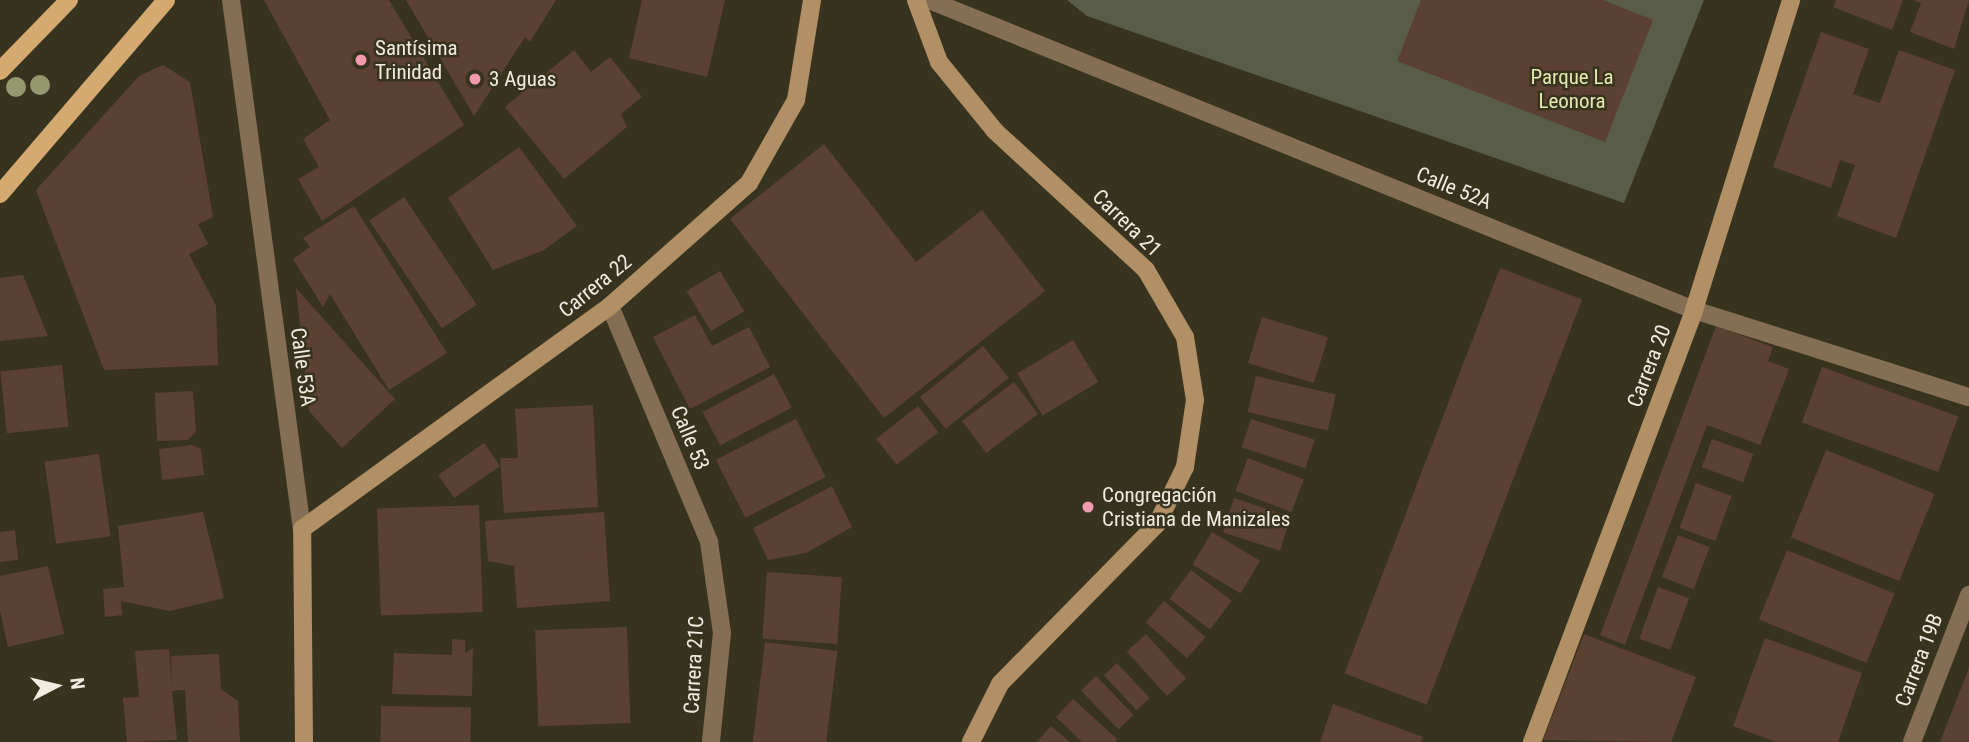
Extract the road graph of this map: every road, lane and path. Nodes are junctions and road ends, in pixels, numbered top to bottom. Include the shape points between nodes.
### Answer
1 (69, 0) edge
2 (166, 0) edge
3 (231, 0) edge
4 (812, 0) edge
5 (916, 0) edge
6 (929, 0) edge
7 (1791, 0) edge
8 (0, 71) edge
9 (0, 194) edge
10 (610, 306) junction
11 (1694, 310) junction
12 (1969, 397) edge
13 (302, 529) junction
14 (718, 590) joint
15 (1969, 595) edge
16 (304, 742) edge
17 (711, 742) edge
18 (971, 742) edge
19 (1532, 742) edge
20 (1912, 742) edge

1 - 8 main road
2 - 9 main road
3 - 13 street, Calle 53A
4 - 10 main road, Carrera 22 via 796,100 750,183
5 - 18 main road, Carrera 21 via 939,62 995,131 1146,270 1185,337 1195,400 1185,467 1157,524 1000,684
6 - 11 street, Calle 52A
7 - 11 main road, Carrera 20
10 - 13 main road, Carrera 22
10 - 14 street, Calle 53 via 709,542
11 - 12 street, Calle 52A
11 - 19 main road, Carrera 20
13 - 16 main road, Calle 53A
14 - 17 street, Carrera 21C via 722,634
15 - 20 street, Carrera 19B

